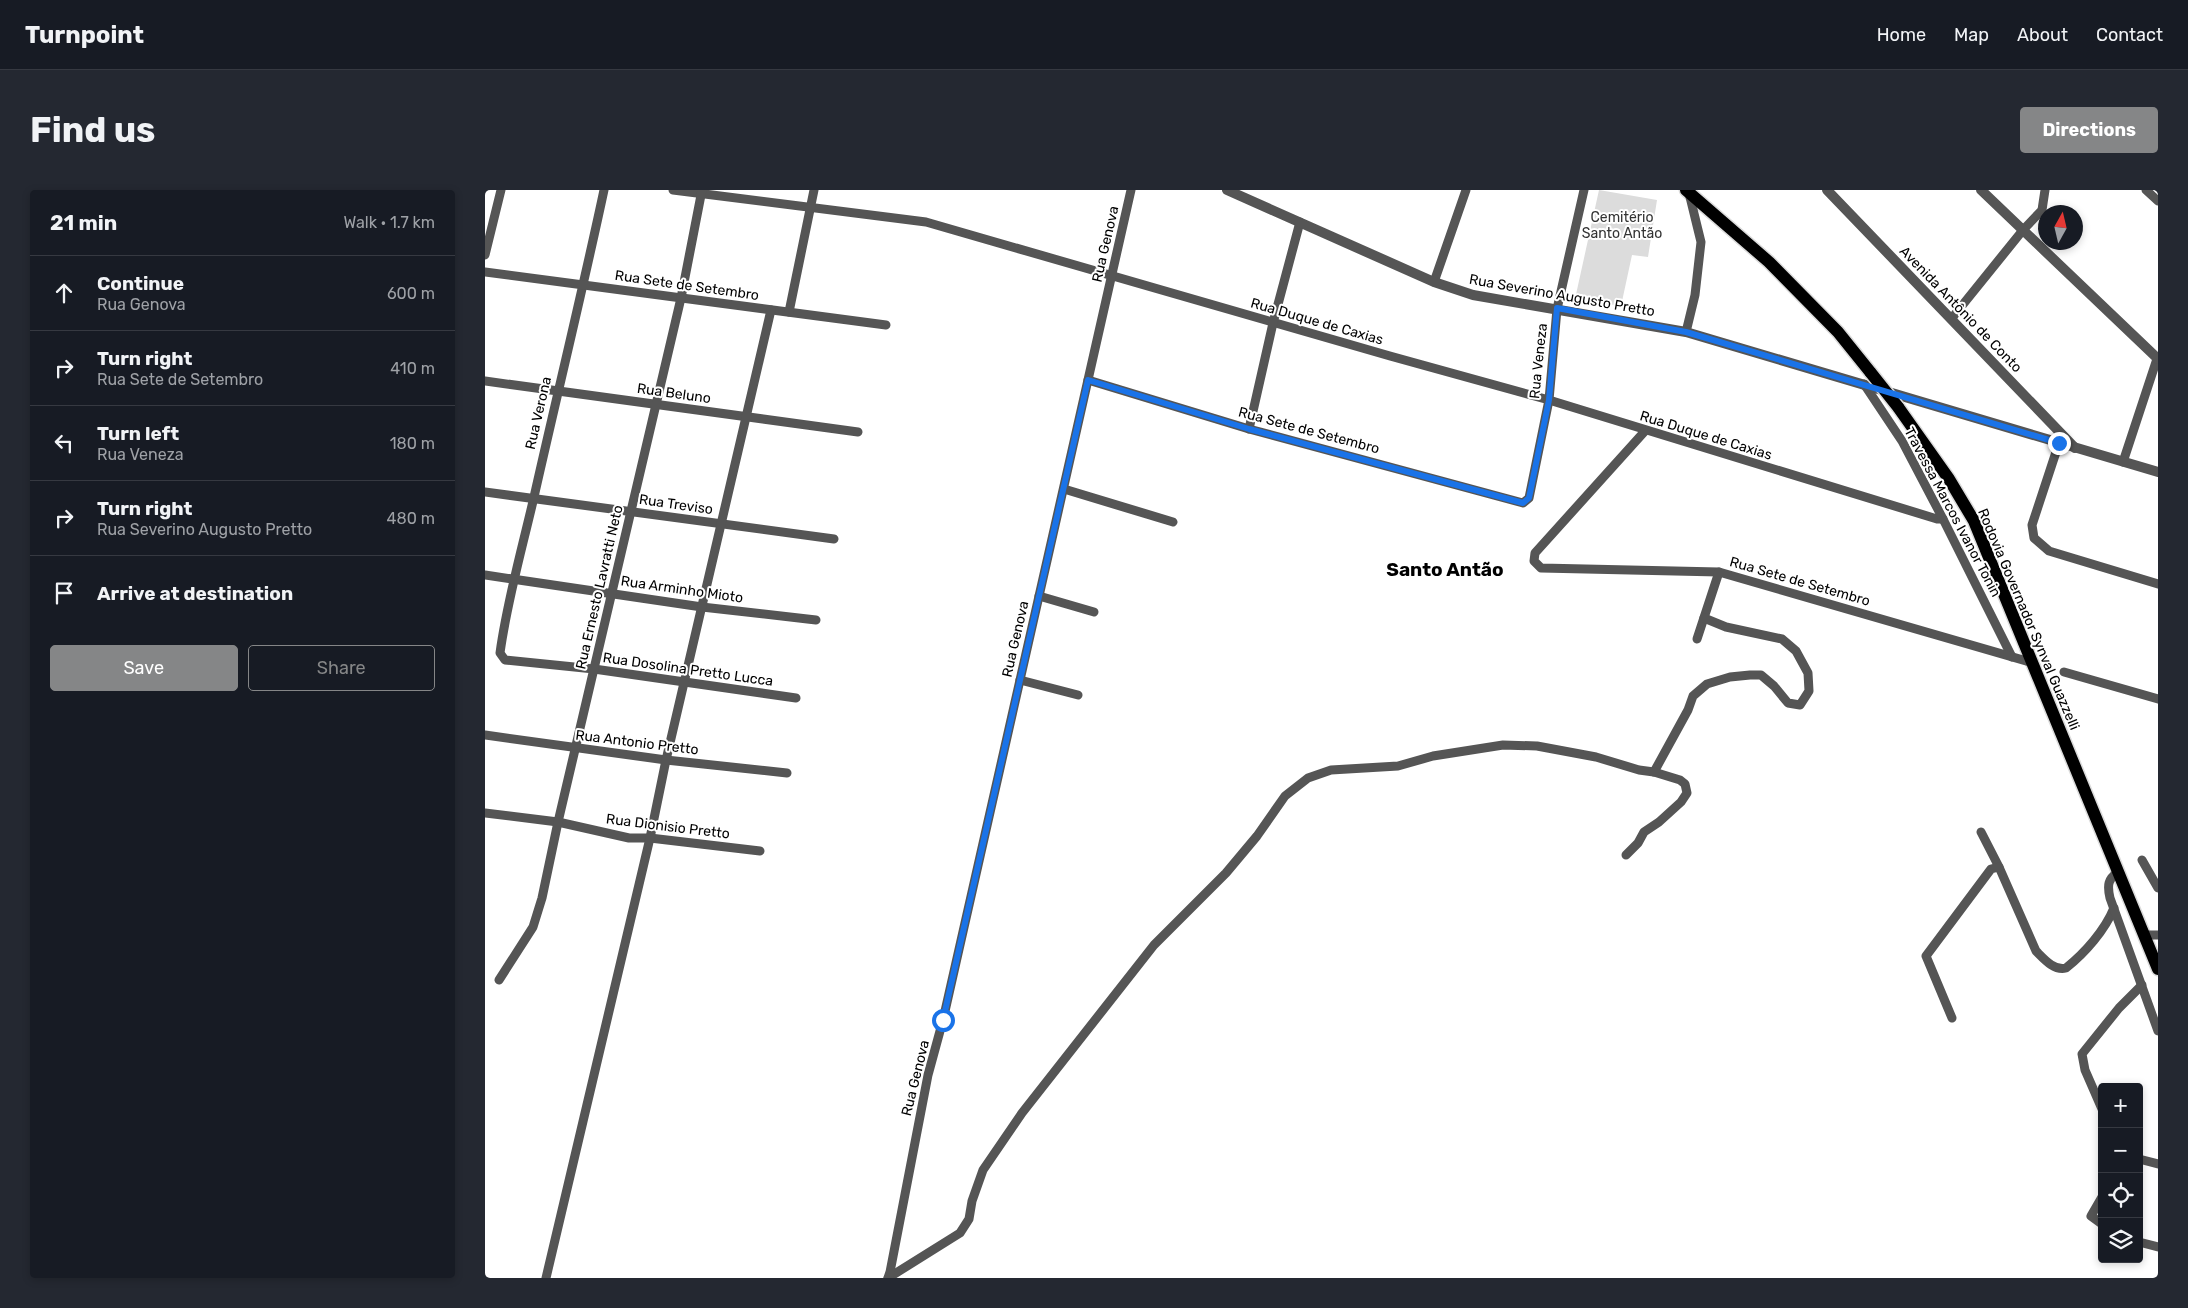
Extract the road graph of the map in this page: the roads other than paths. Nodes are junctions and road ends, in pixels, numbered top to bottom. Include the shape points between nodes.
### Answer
1 (501, 190) edge
2 (604, 190) edge
3 (673, 190) edge
4 (814, 190) edge
5 (1131, 190) edge
6 (1227, 190) edge
7 (1466, 190) edge
8 (1584, 190) edge
9 (1827, 190) edge
10 (1981, 190) edge
11 (2045, 190) edge
12 (2146, 190) edge
13 (1687, 191) edge
14 (701, 192) edge
15 (1243, 193) edge
16 (2158, 201) edge
17 (811, 206) junction
18 (1300, 222) junction
19 (2023, 230) junction
20 (485, 255) edge
21 (485, 272) edge
22 (1112, 276) junction
23 (1434, 282) junction
24 (584, 285) junction
25 (681, 298) junction
26 (1557, 308) junction
27 (771, 310) junction
28 (789, 312) junction
29 (1952, 318) junction
30 (1273, 323) junction
31 (885, 325) dead end
32 (1686, 332) junction
33 (2157, 359) edge
34 (1088, 380) junction
35 (485, 381) edge
36 (1864, 384) junction
37 (557, 391) junction
38 (1549, 400) junction
39 (655, 404) junction
40 (747, 417) junction
41 (1249, 429) junction
42 (1645, 431) junction
43 (858, 432) dead end
44 (2059, 443) junction
45 (2075, 448) junction
46 (2123, 462) junction
47 (2158, 472) edge
48 (1064, 489) junction
49 (485, 492) edge
50 (533, 499) junction
51 (1523, 503) joint
52 (630, 512) junction
53 (1943, 519) junction
54 (1173, 522) dead end
55 (722, 524) junction
56 (834, 539) dead end
57 (1719, 572) junction
58 (485, 575) edge
59 (514, 579) junction
60 (2158, 584) edge
61 (611, 594) junction
62 (1039, 596) junction
63 (701, 606) junction
64 (1094, 612) dead end
65 (1704, 618) junction
66 (817, 620) dead end
67 (1697, 639) dead end
68 (501, 644) joint
69 (2011, 657) junction
70 (2033, 663) junction
71 (594, 669) junction
72 (2064, 672) dead end
73 (1020, 680) junction
74 (684, 683) junction
75 (1078, 695) dead end
76 (796, 698) dead end
77 (2158, 699) edge
78 (485, 735) edge
79 (575, 748) junction
80 (665, 760) junction
81 (1654, 772) junction
82 (787, 773) dead end
83 (485, 814) edge
84 (557, 822) junction
85 (1981, 832) dead end
86 (650, 838) junction
87 (760, 851) dead end
88 (1626, 854) dead end
89 (2143, 860) dead end
90 (1999, 867) junction
91 (2118, 872) junction
92 (2158, 888) edge
93 (2114, 908) junction
94 (2144, 934) junction
95 (2158, 936) edge
96 (2158, 969) edge
97 (499, 980) dead end
98 (2142, 984) junction
99 (1951, 1018) dead end
100 (2158, 1031) edge
101 (2098, 1099) edge
102 (2143, 1160) edge
103 (2158, 1164) edge
104 (2098, 1204) edge
105 (2098, 1221) edge
106 (2143, 1243) edge
107 (2158, 1247) edge
108 (546, 1278) edge
109 (888, 1278) edge

1 - 20 street
2 - 24 street, Rua Verona
3 - 14 street, Rua Duque de Caxias
4 - 17 street
5 - 22 street, Rua Genova
6 - 15 street, Rua Severino Augusto Pretto
7 - 23 street
8 - 26 street, Rua Veneza
9 - 29 street, Avenida Antônio de Conto
10 - 19 street
11 - 19 street via 2042,210
12 - 16 street
13 - 32 street via 1701,242 1695,294
13 - 70 main road, Rodovia Governador Synval Guazzelli, bridge via 1769,262 1838,332 1899,407 1949,479 1974,522
14 - 17 street, Rua Duque de Caxias
14 - 25 street, Rua Ernesto Lavratti Neto
15 - 18 street, Rua Severino Augusto Pretto
17 - 22 street, Rua Duque de Caxias via 926,222
17 - 28 street
18 - 23 street, Rua Severino Augusto Pretto
18 - 30 street
19 - 29 street
19 - 33 street
21 - 24 street, Rua Sete de Setembro
22 - 30 street, Rua Duque de Caxias
22 - 34 street, Rua Genova
23 - 26 street, Rua Severino Augusto Pretto via 1473,295
24 - 25 street, Rua Sete de Setembro
24 - 37 street, Rua Verona
25 - 27 street, Rua Sete de Setembro
25 - 39 street, Rua Ernesto Lavratti Neto
26 - 32 street, Rua Severino Augusto Pretto
26 - 38 street, Rua Veneza
27 - 28 street, Rua Sete de Setembro
27 - 40 street
28 - 31 street, Rua Sete de Setembro
29 - 45 street, Avenida Antônio de Conto
30 - 38 street, Rua Duque de Caxias
30 - 41 street
32 - 36 street, Rua Severino Augusto Pretto
33 - 46 street
34 - 41 street, Rua Sete de Setembro
34 - 48 street, Rua Genova
35 - 37 street, Rua Beluno
36 - 44 street, Rua Severino Augusto Pretto
36 - 53 street, Travessa Marcos Ivanor Tonin via 1902,441
37 - 39 street, Rua Beluno
37 - 50 street, Rua Verona
38 - 42 street, Rua Duque de Caxias
38 - 51 street, Rua Veneza via 1529,498
39 - 40 street, Rua Beluno
39 - 52 street, Rua Ernesto Lavratti Neto
40 - 43 street, Rua Beluno
40 - 55 street
41 - 51 street, Rua Sete de Setembro
42 - 53 street, Rua Duque de Caxias via 1937,520
42 - 57 street, Rua Sete de Setembro via 1535,552 1534,562 1541,568
44 - 45 street, Rua Severino Augusto Pretto
44 - 60 street via 2032,525 2034,538 2049,551
45 - 46 street, Rua Severino Augusto Pretto
46 - 47 street, Rua Severino Augusto Pretto
48 - 54 street
48 - 62 street, Rua Genova
49 - 50 street, Rua Treviso
50 - 52 street, Rua Treviso
50 - 59 street, Rua Verona
52 - 55 street, Rua Treviso
52 - 61 street, Rua Ernesto Lavratti Neto
53 - 69 street, Travessa Marcos Ivanor Tonin
55 - 56 street, Rua Treviso
55 - 63 street
57 - 65 street
57 - 69 street, Rua Sete de Setembro
58 - 59 street, Rua Arminho Mioto
59 - 61 street, Rua Arminho Mioto
59 - 68 street, Rua Verona
61 - 63 street, Rua Arminho Mioto
61 - 71 street, Rua Ernesto Lavratti Neto
62 - 64 street
62 - 73 street, Rua Genova
63 - 66 street, Rua Arminho Mioto
63 - 74 street
65 - 67 street
65 - 81 street via 1726,627 1782,639 1796,651 1808,673 1809,692 1800,706 1788,703 1761,676 1730,677 1707,684 1693,696
68 - 71 street, Rua Dosolina Pretto Lucca via 500,653 505,660
69 - 70 street, Rua Sete de Setembro
70 - 91 main road, Rodovia Governador Synval Guazzelli
71 - 74 street, Rua Dosolina Pretto Lucca
71 - 79 street, Rua Ernesto Lavratti Neto
72 - 77 street
73 - 75 street
73 - 109 street, Rua Genova via 912,1153
74 - 76 street, Rua Dosolina Pretto Lucca
74 - 80 street
78 - 79 street, Rua Antonio Pretto
79 - 80 street, Rua Antonio Pretto
79 - 84 street, Rua Ernesto Lavratti Neto
80 - 82 street, Rua Antonio Pretto
80 - 86 street
81 - 88 street via 1679,780 1685,784 1687,792 1681,802 1644,832
81 - 109 street via 1537,746 1503,745 1433,756 1398,766 1331,770 1308,778 1285,796 1226,873 1154,945 1022,1112 983,1170 969,1219 960,1233
83 - 84 street, Rua Dionisio Pretto
84 - 86 street, Rua Dionisio Pretto via 629,838
84 - 97 street, Rua Ernesto Lavratti Neto via 533,927
85 - 90 street
86 - 87 street, Rua Dionisio Pretto
86 - 108 street
89 - 92 street
90 - 93 street via 2036,951 2056,967 2067,968 2079,958
90 - 99 street via 1991,869 1926,956
91 - 93 street via 2107,886
91 - 94 main road, Rodovia Governador Synval Guazzelli
93 - 98 street
94 - 95 street
94 - 96 main road, Rodovia Governador Synval Guazzelli
98 - 100 street
98 - 101 street via 2077,1056
102 - 103 street
104 - 105 street via 2091,1216
106 - 107 street

